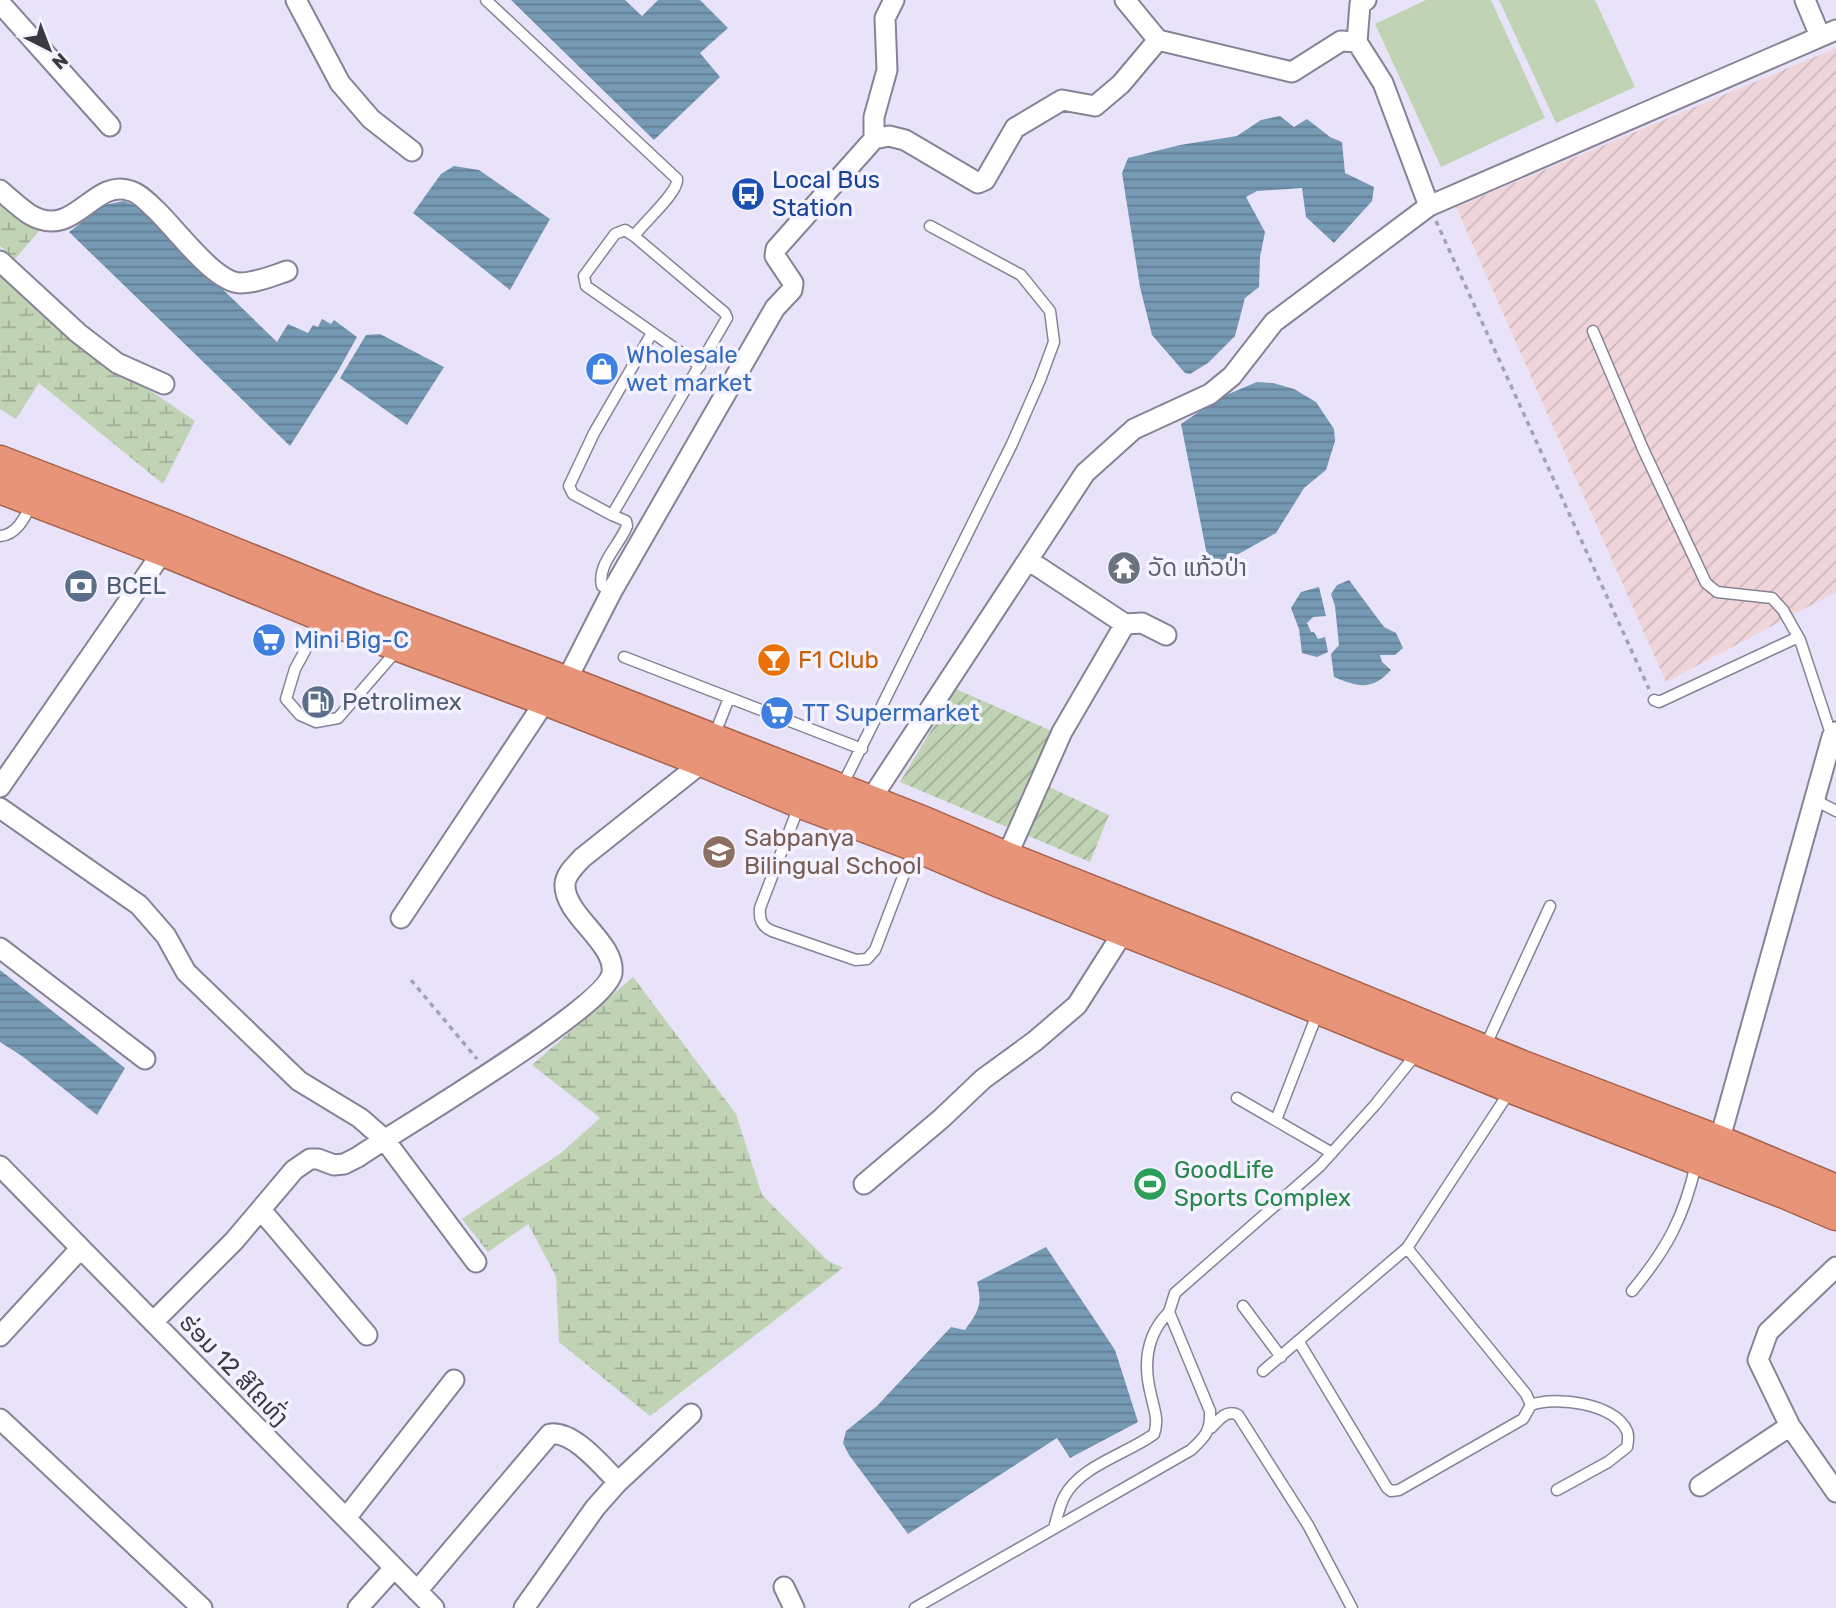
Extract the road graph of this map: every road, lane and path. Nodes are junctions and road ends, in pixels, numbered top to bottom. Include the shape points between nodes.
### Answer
1 (296, 0) edge
2 (486, 0) edge
3 (894, 0) edge
4 (1125, 0) edge
5 (1366, 0) edge
6 (1805, 0) edge
7 (0, 3) edge
8 (1828, 33) edge
9 (1158, 40) junction
10 (1357, 42) junction
11 (110, 126) dead end
12 (874, 139) junction
13 (412, 151) dead end
14 (0, 190) edge
15 (1429, 206) junction
16 (930, 226) dead end
17 (634, 236) junction
18 (0, 261) edge
19 (287, 271) dead end
20 (1593, 331) dead end
21 (652, 333) junction
22 (701, 366) junction
23 (164, 384) dead end
24 (0, 462) edge
25 (0, 487) edge
26 (34, 500) junction
27 (612, 515) junction
28 (0, 536) edge
29 (164, 550) junction
30 (1028, 560) junction
31 (612, 592) junction
32 (324, 616) junction
33 (1125, 624) junction
34 (1166, 635) dead end
35 (1800, 640) junction
36 (401, 645) junction
37 (624, 657) dead end
38 (556, 695) junction
39 (729, 698) junction
40 (1654, 700) joint
41 (1834, 734) edge
42 (862, 749) junction
43 (708, 750) junction
44 (0, 787) edge
45 (839, 791) junction
46 (1815, 800) junction
47 (801, 802) junction
48 (869, 802) junction
49 (0, 808) edge
50 (1836, 811) edge
51 (915, 845) junction
52 (1006, 858) junction
53 (1550, 906) dead end
54 (401, 918) dead end
55 (1124, 931) junction
56 (0, 948) edge
57 (411, 980) dead end
58 (1319, 1008) junction
59 (1419, 1050) junction
60 (1484, 1051) junction
61 (145, 1059) dead end
62 (489, 1073) junction
63 (1512, 1087) junction
64 (1237, 1098) dead end
65 (1276, 1120) junction
66 (384, 1139) junction
67 (1708, 1150) junction
68 (1332, 1153) junction
69 (0, 1166) edge
70 (864, 1184) dead end
71 (1836, 1191) edge
72 (261, 1210) junction
73 (1836, 1214) edge
74 (1408, 1248) junction
75 (80, 1249) junction
76 (476, 1262) dead end
77 (1836, 1267) edge
78 (1632, 1290) dead end
79 (1243, 1306) dead end
80 (1169, 1312) junction
81 (153, 1322) junction
82 (368, 1335) dead end
83 (0, 1336) edge
84 (1299, 1342) junction
85 (1281, 1357) junction
86 (1263, 1371) dead end
87 (454, 1380) dead end
88 (1531, 1405) junction
89 (691, 1414) dead end
90 (0, 1419) edge
91 (1790, 1426) junction
92 (1211, 1428) junction
93 (618, 1482) junction
94 (1700, 1486) dead end
95 (1557, 1490) dead end
96 (1836, 1492) edge
97 (346, 1518) junction
98 (1054, 1528) junction
99 (394, 1568) junction
100 (784, 1587) dead end
101 (417, 1591) junction
102 (202, 1608) edge
103 (358, 1608) edge
104 (434, 1608) edge
105 (524, 1608) edge
106 (794, 1608) edge
107 (915, 1608) edge
108 (1352, 1608) edge

1 - 13 street via 340,83 371,119
2 - 17 lane via 677,179 676,189
3 - 12 street via 885,19 887,70 874,117
4 - 9 street
5 - 10 street via 1360,4
6 - 8 street
7 - 11 street
8 - 15 street
9 - 10 street via 1292,72 1341,41
9 - 12 street via 1095,106 1062,100 1016,128 985,180 978,184 905,140
10 - 15 street via 1383,83
12 - 31 street via 776,248 775,256 793,283 792,290 775,308
14 - 19 street via 30,215 58,221 75,215 105,192 131,191 211,268 237,283
15 - 30 street via 1273,322 1232,376 1210,394 1134,429 1085,473
15 - 40 path
16 - 42 lane via 1021,275 1050,311 1054,342 1012,444
17 - 21 lane via 625,230 615,234 583,281
17 - 22 lane via 725,313 726,323
18 - 23 street via 78,333 117,362
20 - 35 lane via 1706,583 1717,592 1772,598
21 - 22 lane
21 - 27 lane via 569,486 573,494
22 - 27 lane
24 - 38 highway via 372,610
25 - 26 highway
26 - 28 lane via 21,524
26 - 29 highway
27 - 31 lane via 627,526 602,569 602,586
29 - 32 highway
29 - 44 street
30 - 33 street
30 - 48 street
31 - 38 street
32 - 36 highway
32 - 36 lane via 295,669 286,699 300,715 316,722 338,718
33 - 34 street via 1142,623
33 - 52 street via 1062,732
35 - 40 lane via 1659,702
35 - 41 lane
36 - 38 highway
37 - 39 lane
38 - 43 highway
38 - 54 street via 512,747
39 - 42 lane
39 - 43 lane
41 - 46 street
42 - 45 lane
43 - 45 highway
43 - 47 highway
43 - 62 street via 570,871 565,885 571,903 611,960 612,974 606,985 556,1029
45 - 48 highway
46 - 50 lane
46 - 67 street
47 - 51 highway
47 - 51 lane via 761,908 762,925 772,931 856,960 867,959 875,950
48 - 52 highway
49 - 66 street via 139,905 166,936 186,971 299,1081 360,1118
51 - 55 highway
52 - 60 highway
53 - 60 lane
55 - 58 highway
55 - 70 street via 1077,1005 983,1079
56 - 61 street
57 - 62 path
58 - 59 highway
58 - 65 lane
59 - 63 highway
59 - 68 lane
60 - 67 highway
62 - 66 street
63 - 67 highway
63 - 74 lane
64 - 65 lane
65 - 68 lane
66 - 72 street via 344,1164 310,1159 294,1170
66 - 76 street
67 - 71 highway
67 - 73 highway
67 - 78 lane via 1683,1215 1654,1265
68 - 80 lane via 1175,1293
69 - 75 street, ຮ່ອມ 12 ສີໄຄທົ່ງ
72 - 81 street
72 - 82 street
74 - 84 lane
74 - 88 lane
75 - 81 street, ຮ່ອມ 12 ສີໄຄທົ່ງ
75 - 83 street
77 - 91 street via 1768,1332 1758,1360
79 - 85 lane
80 - 92 lane via 1210,1411
80 - 98 lane via 1151,1337 1147,1355 1157,1419 1154,1434 1074,1483
81 - 97 street, ຮ່ອມ 12 ສີໄຄທົ່ງ
84 - 85 lane
84 - 88 lane via 1391,1491 1523,1419
85 - 86 lane
87 - 97 street
88 - 95 lane via 1564,1401 1609,1412 1628,1434 1627,1447 1608,1462
89 - 93 street
90 - 102 street
91 - 94 street
91 - 96 street
92 - 98 lane via 1191,1450
92 - 108 lane via 1226,1414 1238,1415 1308,1525
93 - 101 street via 570,1437 550,1434
93 - 105 street
97 - 99 street, ຮ່ອມ 12 ສີໄຄທົ່ງ
98 - 107 lane
99 - 101 street, ຮ່ອມ 12 ສີໄຄທົ່ງ
99 - 103 street
100 - 106 street
101 - 104 street, ຮ່ອມ 12 ສີໄຄທົ່ງ

